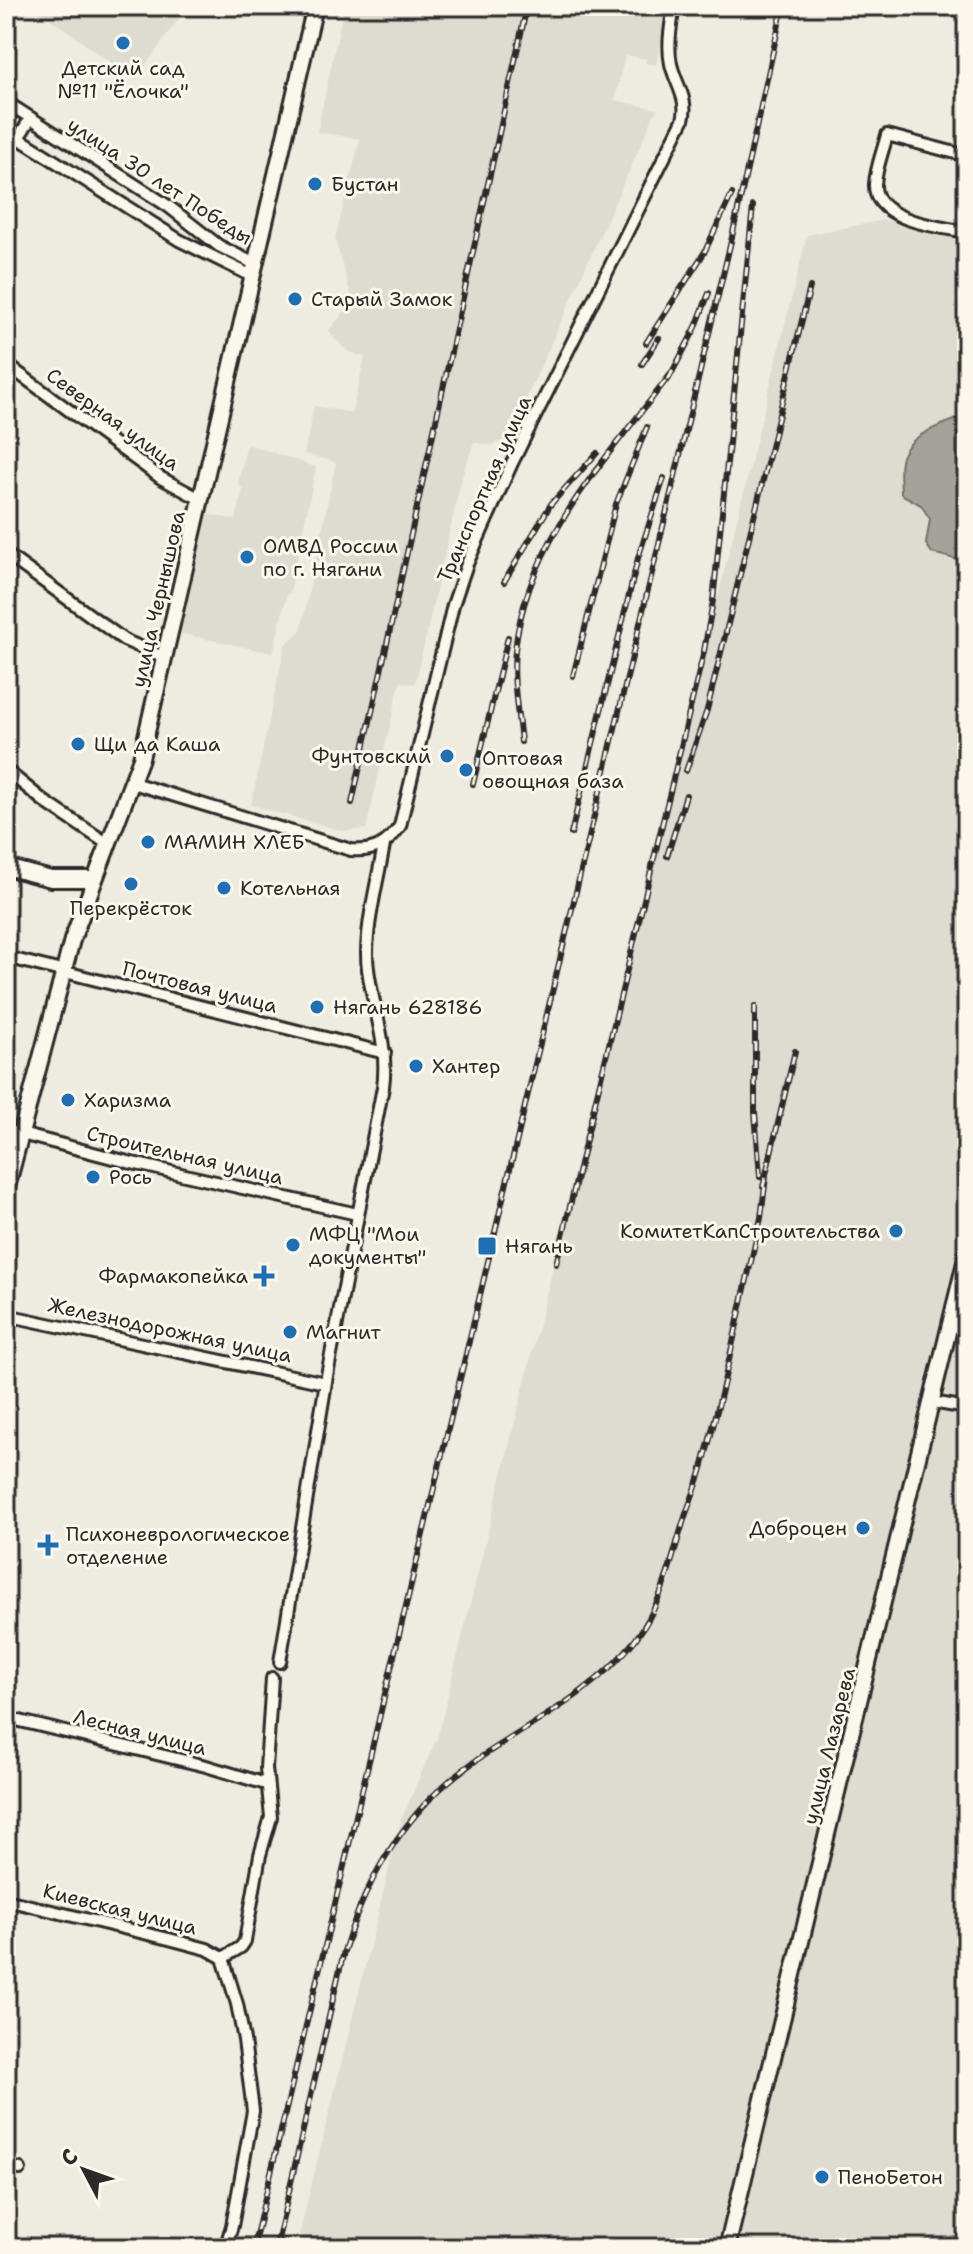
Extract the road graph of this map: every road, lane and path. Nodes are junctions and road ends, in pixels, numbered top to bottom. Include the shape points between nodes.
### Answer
1 (296, 6) edge
2 (674, 6) edge
3 (314, 10) edge
4 (6, 102) edge
5 (31, 118) junction
6 (6, 130) edge
7 (18, 138) junction
8 (967, 156) edge
9 (190, 220) junction
10 (967, 232) edge
11 (179, 240) junction
12 (254, 270) junction
13 (6, 364) edge
14 (202, 500) junction
15 (6, 554) edge
16 (165, 658) junction
17 (6, 770) edge
18 (133, 783) junction
19 (108, 844) junction
20 (384, 845) junction
21 (6, 867) edge
22 (93, 879) junction
23 (6, 957) edge
24 (63, 970) junction
25 (385, 1053) junction
26 (13, 1132) edge
27 (6, 1191) edge
28 (357, 1214) junction
29 (967, 1254) edge
30 (6, 1315) edge
31 (325, 1383) junction
32 (932, 1402) junction
33 (967, 1408) edge
34 (280, 1662) dead end
35 (272, 1678) dead end
36 (6, 1713) edge
37 (266, 1784) junction
38 (6, 1900) edge
39 (223, 1958) junction
40 (6, 2166) edge
41 (20, 2169) dead end
42 (225, 2248) edge
43 (727, 2248) edge

1 - 3 street
2 - 20 street, Транспортная улица via 669,52 685,106 683,120 467,564 404,814
3 - 12 main road, улица Чернышова
4 - 5 street, улица 30 лет Победы
5 - 7 street
5 - 9 street, улица 30 лет Победы
6 - 7 street, улица 30 лет Победы
7 - 11 street, улица 30 лет Победы
8 - 10 street via 887,135 875,184 882,206 893,214
9 - 11 street via 190,233
9 - 12 street, улица 30 лет Победы
11 - 12 street, улица 30 лет Победы
12 - 14 main road, улица Чернышова
13 - 14 street, Северная улица via 161,478
14 - 16 main road, улица Чернышова
15 - 16 street via 124,640
16 - 18 main road, улица Чернышова
17 - 19 street
18 - 19 main road, улица Чернышова
18 - 20 street via 339,847 364,851
19 - 22 main road, улица Чернышова
20 - 25 street via 367,968
21 - 22 main road via 51,879
22 - 24 main road, улица Чернышова
23 - 24 street, Почтовая улица
24 - 25 street, Почтовая улица
24 - 26 main road, улица Чернышова
25 - 28 street
26 - 27 main road, улица Чернышова
26 - 28 street, Строительная улица
28 - 31 street
29 - 32 main road, улица Лазарева
30 - 31 street, Железнодорожная улица
31 - 34 street
32 - 33 street
32 - 43 main road, улица Лазарева
35 - 37 street
36 - 37 street, Лесная улица
37 - 39 street via 271,1817 248,1932 241,1947
38 - 39 street, Киевская улица via 207,1949
39 - 42 street via 244,2040 253,2111
40 - 41 street

